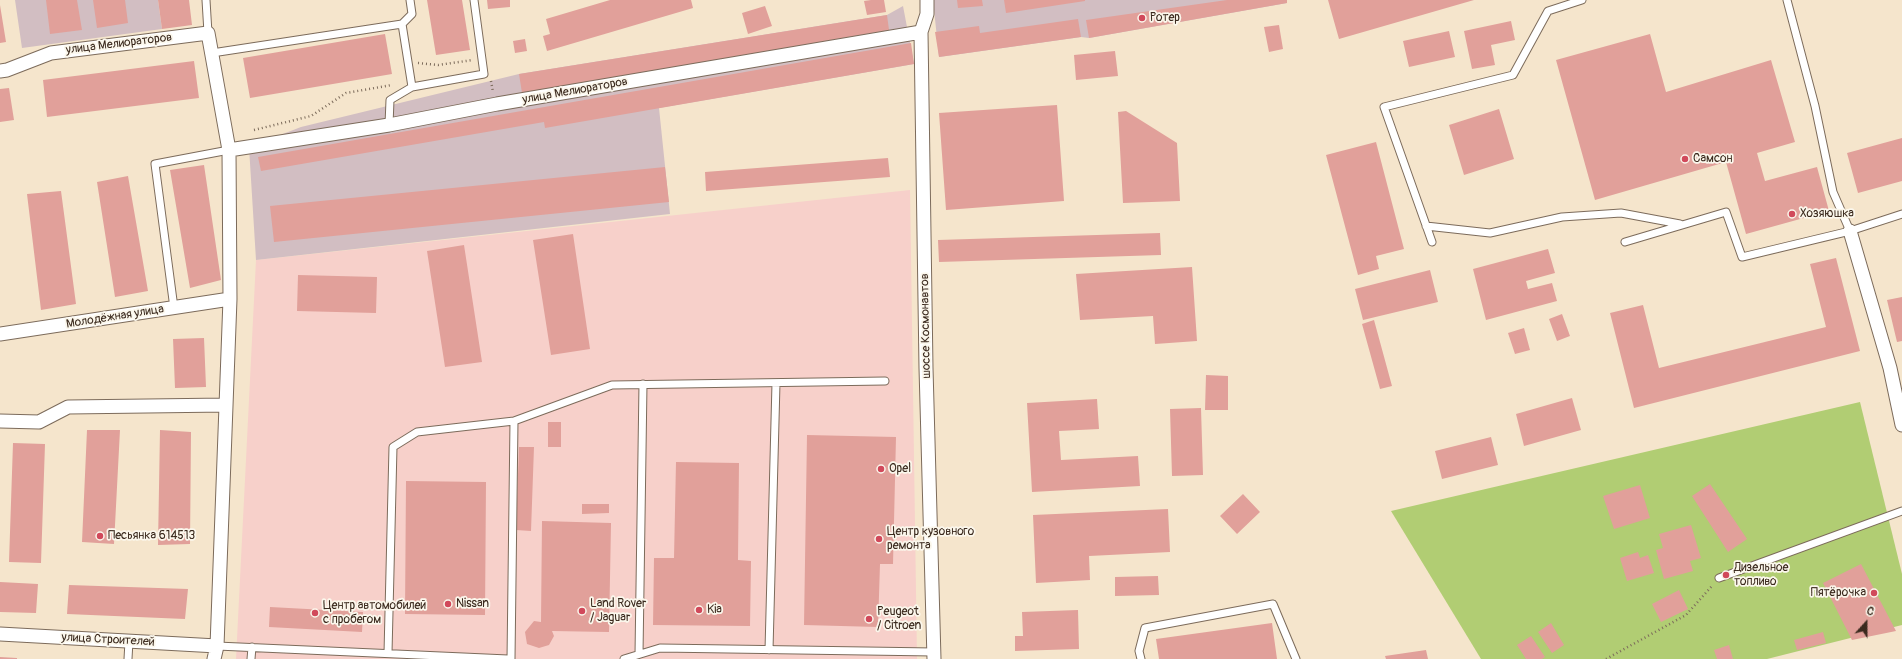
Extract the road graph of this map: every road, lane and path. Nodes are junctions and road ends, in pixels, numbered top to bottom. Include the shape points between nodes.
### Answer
1 (206, 0) edge
2 (410, 0) edge
3 (474, 0) edge
4 (927, 0) edge
5 (1582, 0) edge
6 (1787, 0) edge
7 (402, 24) junction
8 (921, 32) junction
9 (208, 33) junction
10 (212, 53) junction
11 (482, 58) junction
12 (408, 64) junction
13 (0, 71) edge
14 (484, 74) junction
15 (398, 84) dead end
16 (412, 87) junction
17 (497, 104) junction
18 (389, 126) junction
19 (228, 144) junction
20 (1902, 214) edge
21 (1682, 225) junction
22 (1426, 226) junction
23 (1850, 231) junction
24 (1432, 242) dead end
25 (1625, 242) dead end
26 (230, 299) junction
27 (174, 308) junction
28 (0, 334) edge
29 (884, 381) dead end
30 (776, 383) junction
31 (643, 384) junction
32 (226, 405) junction
33 (0, 421) edge
34 (514, 421) junction
35 (1902, 425) edge
36 (1902, 512) edge
37 (1719, 578) joint
38 (0, 634) edge
39 (129, 641) junction
40 (217, 646) junction
41 (252, 647) junction
42 (769, 650) junction
43 (388, 654) junction
44 (638, 654) junction
45 (934, 656) edge
46 (128, 659) edge
47 (214, 659) edge
48 (251, 659) edge
49 (510, 659) edge
50 (624, 659) edge
51 (1141, 659) edge
52 (1296, 659) edge
53 (1606, 659) edge

1 - 9 lane
2 - 7 lane via 412,14
3 - 11 lane
4 - 8 street, шоссе Космонавтов via 927,14
5 - 22 lane via 1548,12 1513,75 1384,107
6 - 23 lane via 1815,106 1833,192
7 - 10 lane
7 - 12 lane
8 - 17 street, улица Мелиораторов
8 - 45 street, шоссе Космонавтов
9 - 10 street
9 - 13 street, улица Мелиораторов via 51,53
10 - 19 street
11 - 12 path via 438,66 422,62
11 - 14 lane
12 - 16 lane
14 - 16 lane
14 - 17 path via 491,79
15 - 19 path via 346,93 311,116
16 - 18 lane via 390,100
17 - 18 street, улица Мелиораторов
18 - 19 street, улица Мелиораторов
19 - 26 street
19 - 27 lane via 155,164
20 - 23 lane
21 - 22 lane via 1621,213 1562,217 1490,233
21 - 23 lane via 1726,212 1742,257
21 - 25 lane
22 - 24 lane
23 - 35 street via 1890,368
26 - 27 street, Молодёжная улица
26 - 32 street
27 - 28 street, Молодёжная улица
29 - 30 lane
30 - 31 lane
30 - 42 lane
31 - 34 lane via 612,385
31 - 44 lane
32 - 33 street via 68,407 39,422
32 - 40 street
34 - 43 lane via 417,432 393,447
34 - 49 lane
36 - 37 lane
37 - 53 path via 1686,616
38 - 39 street, улица Строителей
39 - 40 street, улица Строителей
39 - 46 lane
40 - 41 lane
40 - 47 street
41 - 43 lane
41 - 48 lane
42 - 44 lane, шоссе Космонавтов via 660,648
42 - 45 lane, шоссе Космонавтов
43 - 49 lane
44 - 50 lane, шоссе Космонавтов
51 - 52 lane via 1140,651 1145,628 1273,604

